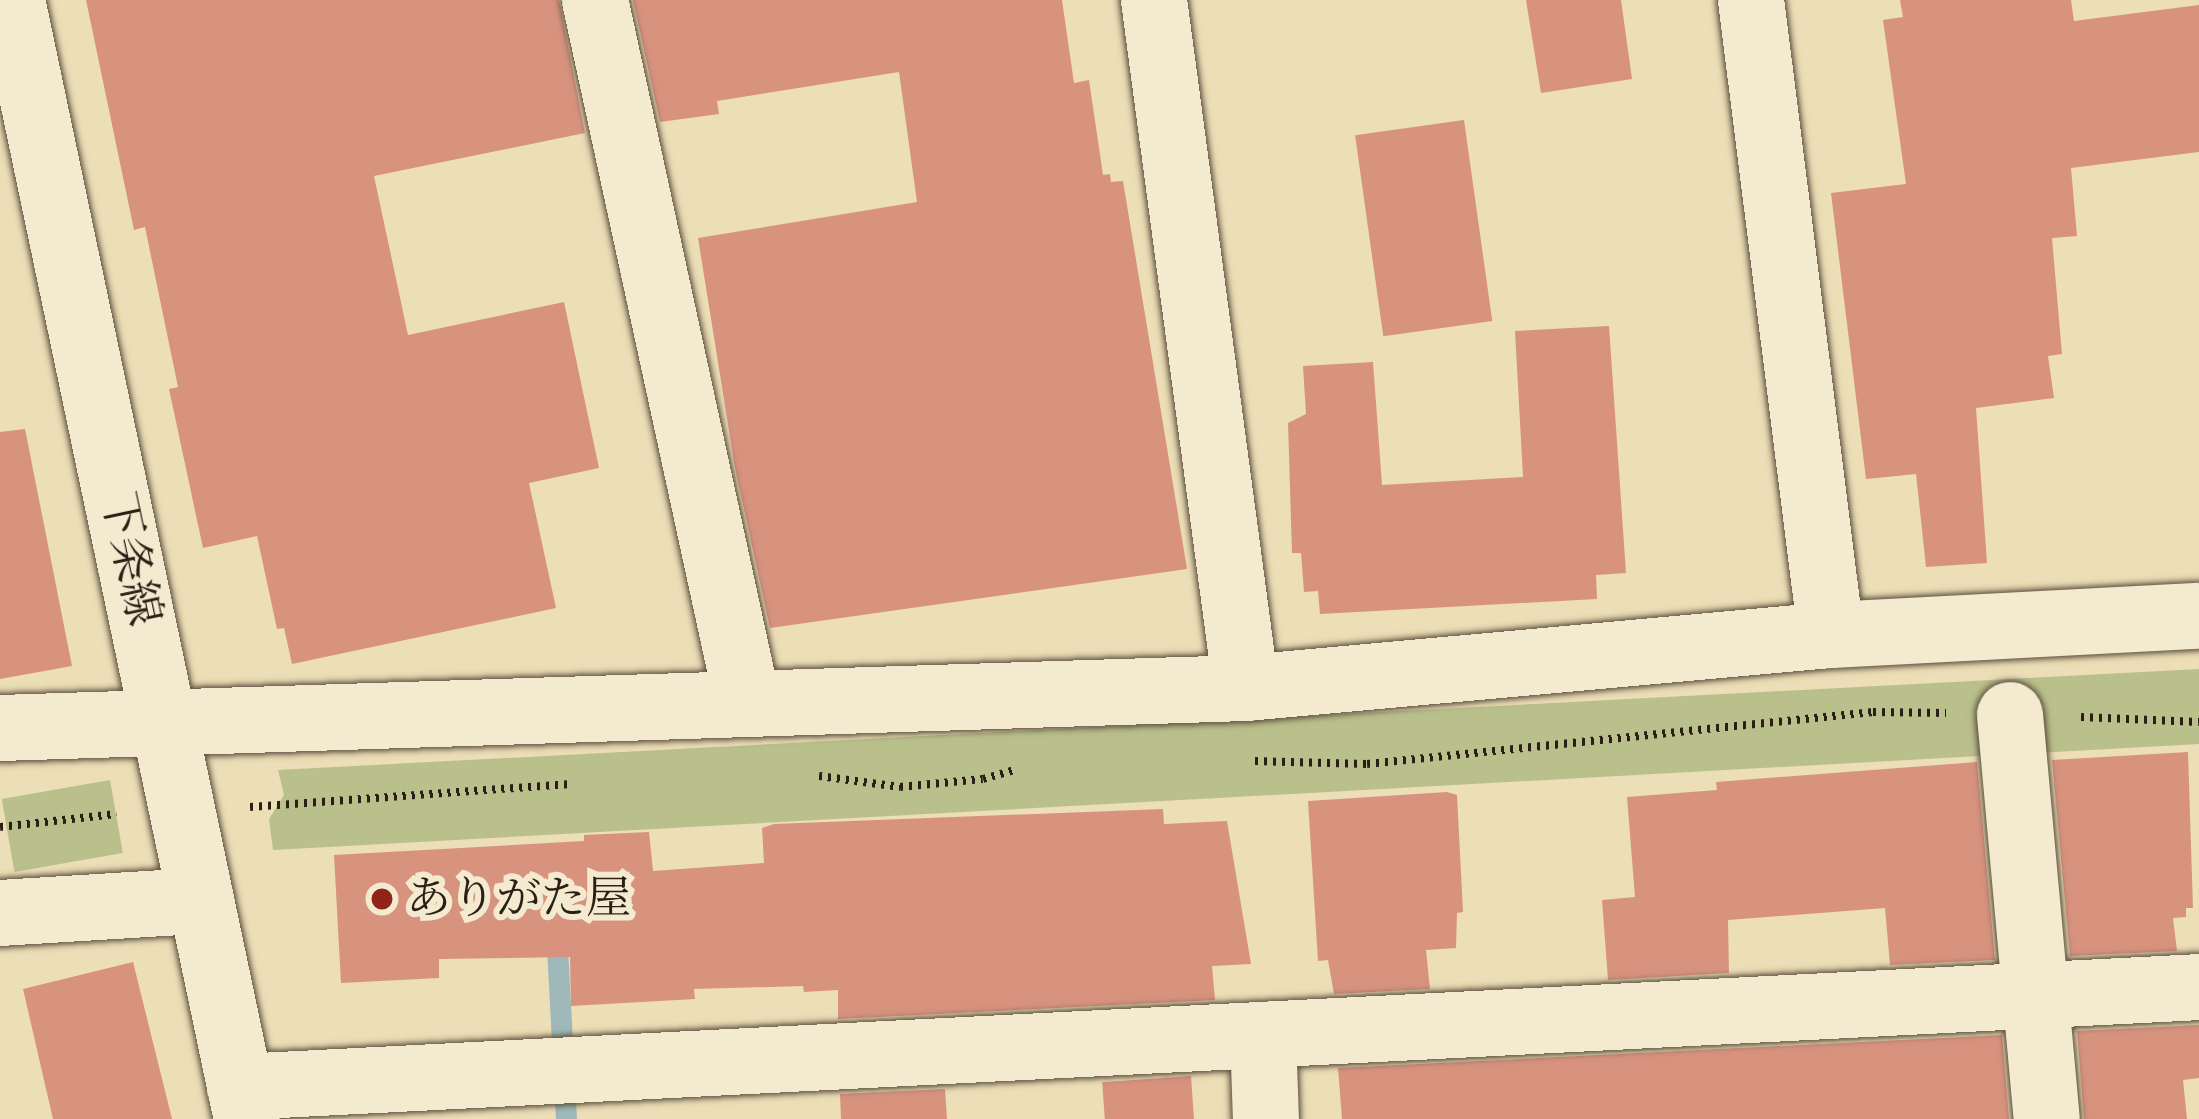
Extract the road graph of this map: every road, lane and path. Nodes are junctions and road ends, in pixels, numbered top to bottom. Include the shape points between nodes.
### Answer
1 (12, 0) edge
2 (595, 0) edge
3 (1154, 0) edge
4 (1751, 0) edge
5 (2199, 616) edge
6 (1831, 635) junction
7 (1246, 688) junction
8 (747, 700) junction
9 (2010, 715) dead end
10 (165, 719) junction
11 (0, 728) edge
12 (198, 901) junction
13 (0, 913) edge
14 (2199, 987) edge
15 (2034, 995) junction
16 (1263, 1035) junction
17 (244, 1103) edge
18 (1266, 1119) edge
19 (2047, 1119) edge

1 - 10 street, 下条線
2 - 8 street
3 - 7 street
4 - 6 street
5 - 6 street
6 - 7 street
7 - 8 street
8 - 10 street
9 - 15 street
10 - 11 street
10 - 12 street, 下条線
12 - 13 street
12 - 17 street, 下条線
14 - 15 street
15 - 16 street
15 - 19 street
16 - 17 street
16 - 18 street

